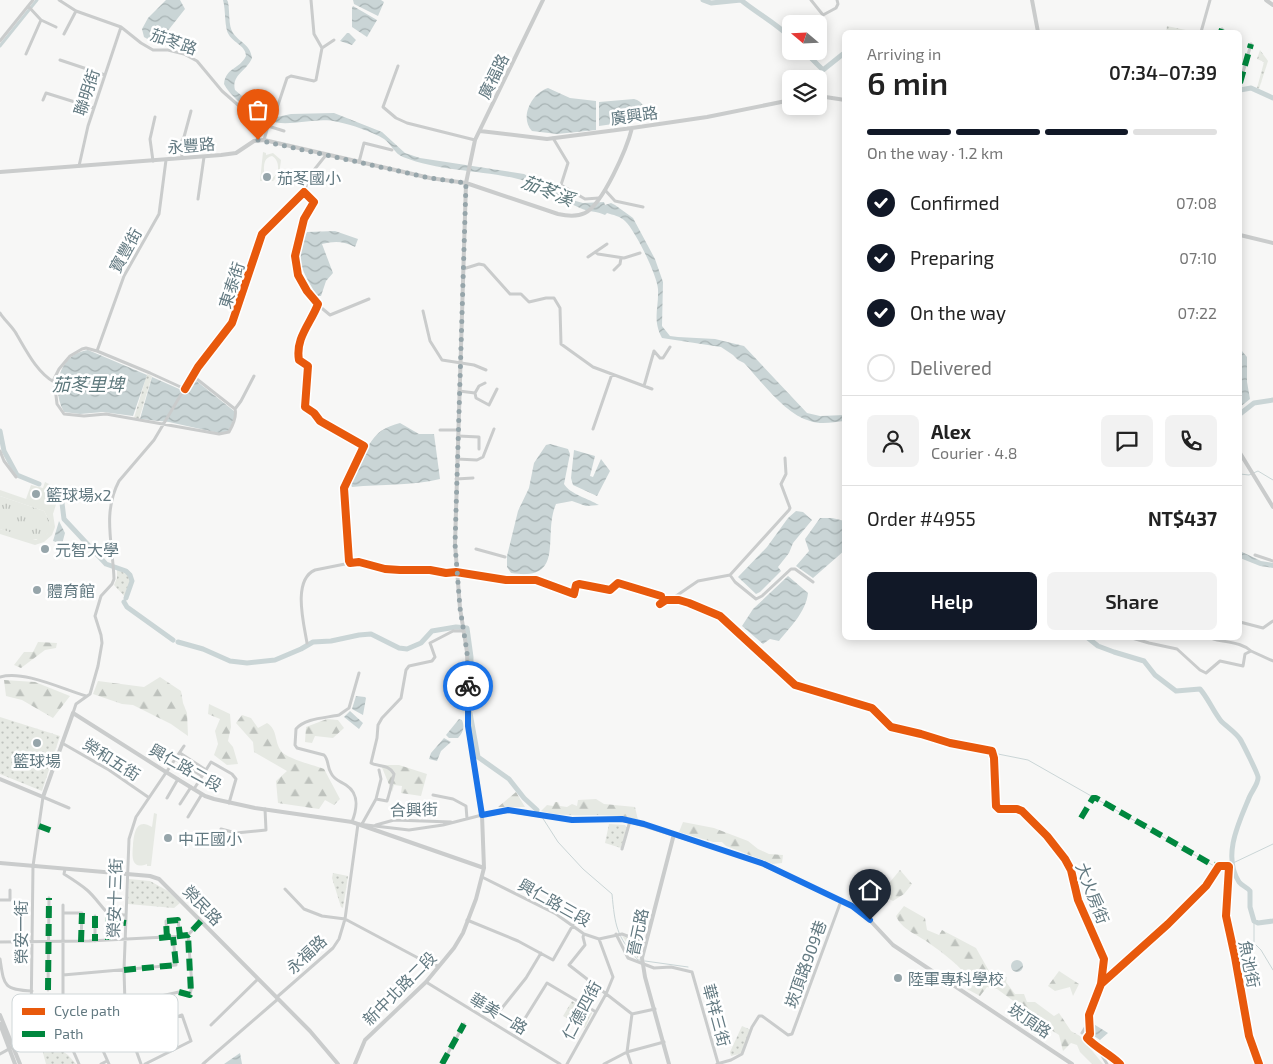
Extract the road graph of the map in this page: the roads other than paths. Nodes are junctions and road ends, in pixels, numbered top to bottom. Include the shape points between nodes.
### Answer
1 (33, 0) edge
2 (59, 0) edge
3 (311, 0) edge
4 (543, 0) edge
5 (811, 0) edge
6 (837, 0) edge
7 (1032, 0) edge
8 (1210, 0) edge
9 (1266, 0) edge
10 (1273, 5) edge
11 (30, 8) junction
12 (76, 11) junction
13 (41, 20) junction
14 (56, 27) dead end
15 (121, 27) junction
16 (1038, 30) edge
17 (1202, 30) edge
18 (64, 34) dead end
19 (334, 40) dead end
20 (0, 41) edge
21 (1251, 44) dead end
22 (322, 48) junction
23 (26, 54) dead end
24 (60, 60) dead end
25 (398, 66) dead end
26 (105, 74) junction
27 (1242, 78) edge
28 (827, 97) edge
29 (43, 100) dead end
30 (842, 100) edge
31 (782, 102) edge
32 (94, 108) junction
33 (190, 111) dead end
34 (155, 116) dead end
35 (268, 126) junction
36 (632, 128) junction
37 (284, 131) dead end
38 (480, 131) junction
39 (553, 138) junction
40 (264, 140) junction
41 (476, 140) junction
42 (392, 150) dead end
43 (326, 154) junction
44 (204, 157) junction
45 (182, 159) junction
46 (166, 160) junction
47 (153, 162) junction
48 (359, 162) junction
49 (79, 166) junction
50 (0, 172) edge
51 (466, 183) junction
52 (604, 190) junction
53 (304, 192) junction
54 (600, 198) junction
55 (198, 199) dead end
56 (643, 207) dead end
57 (1242, 236) edge
58 (1273, 243) edge
59 (607, 244) dead end
60 (596, 252) junction
61 (640, 253) dead end
62 (588, 257) dead end
63 (621, 258) junction
64 (463, 269) junction
65 (614, 270) dead end
66 (369, 299) dead end
67 (422, 311) dead end
68 (0, 313) edge
69 (670, 347) dead end
70 (97, 351) junction
71 (460, 362) junction
72 (486, 370) dead end
73 (612, 374) junction
74 (192, 376) junction
75 (254, 376) dead end
76 (54, 382) junction
77 (485, 382) dead end
78 (644, 386) junction
79 (185, 389) junction
80 (497, 389) dead end
81 (652, 389) dead end
82 (460, 391) junction
83 (475, 393) junction
84 (235, 408) junction
85 (164, 424) junction
86 (494, 429) dead end
87 (593, 429) dead end
88 (440, 430) dead end
89 (458, 430) junction
90 (458, 436) junction
91 (479, 449) dead end
92 (0, 451) edge
93 (1242, 456) edge
94 (785, 458) dead end
95 (457, 460) junction
96 (16, 477) dead end
97 (473, 478) dead end
98 (456, 479) junction
99 (1273, 507) edge
100 (476, 548) dead end
101 (1255, 555) dead end
102 (505, 556) dead end
103 (1273, 561) edge
104 (350, 563) dead end
105 (730, 575) junction
106 (813, 582) dead end
107 (673, 600) junction
108 (660, 604) dead end
109 (1273, 621) edge
110 (1242, 623) edge
111 (463, 631) junction
112 (1139, 640) edge
113 (1216, 640) edge
114 (307, 643) dead end
115 (1251, 651) junction
116 (1273, 661) edge
117 (359, 673) dead end
118 (0, 677) edge
119 (86, 697) junction
120 (72, 713) junction
121 (61, 743) junction
122 (184, 746) dead end
123 (158, 748) dead end
124 (180, 753) junction
125 (176, 759) junction
126 (206, 770) junction
127 (379, 770) dead end
128 (166, 772) junction
129 (202, 776) junction
130 (0, 779) edge
131 (178, 779) junction
132 (192, 788) junction
133 (202, 794) junction
134 (433, 795) dead end
135 (43, 797) junction
136 (148, 797) junction
137 (167, 798) dead end
138 (376, 799) junction
139 (229, 803) junction
140 (180, 804) dead end
141 (69, 808) dead end
142 (265, 809) junction
143 (482, 815) junction
144 (188, 817) dead end
145 (467, 819) junction
146 (630, 820) junction
147 (352, 822) junction
148 (454, 822) junction
149 (360, 824) junction
150 (375, 825) junction
151 (221, 829) dead end
152 (674, 834) junction
153 (622, 849) dead end
154 (0, 863) edge
155 (33, 866) junction
156 (1229, 867) dead end
157 (484, 868) junction
158 (65, 869) junction
159 (127, 874) junction
160 (482, 877) junction
161 (285, 889) dead end
162 (10, 890) dead end
163 (49, 898) dead end
164 (0, 900) edge
165 (842, 901) junction
166 (63, 905) dead end
167 (63, 914) junction
168 (109, 914) junction
169 (125, 915) junction
170 (95, 916) dead end
171 (345, 919) junction
172 (467, 920) junction
173 (201, 922) junction
174 (126, 923) junction
175 (573, 925) junction
176 (584, 934) junction
177 (616, 934) junction
178 (188, 935) junction
179 (180, 936) junction
180 (173, 937) junction
181 (167, 938) junction
182 (125, 939) junction
183 (599, 939) junction
184 (108, 940) junction
185 (95, 941) junction
186 (0, 942) edge
187 (32, 942) junction
188 (48, 942) junction
189 (63, 942) junction
190 (80, 942) junction
191 (646, 943) junction
192 (541, 953) junction
193 (0, 959) edge
194 (643, 964) junction
195 (438, 966) junction
196 (124, 970) junction
197 (63, 975) junction
198 (258, 979) junction
199 (426, 982) junction
200 (48, 990) dead end
201 (32, 991) joint
202 (63, 994) edge
203 (125, 994) edge
204 (170, 994) edge
205 (606, 994) junction
206 (277, 997) junction
207 (654, 1009) junction
208 (596, 1012) junction
209 (498, 1013) dead end
210 (632, 1014) junction
211 (0, 1015) edge
212 (178, 1016) edge
213 (1089, 1021) junction
214 (0, 1024) edge
215 (464, 1024) dead end
216 (211, 1025) dead end
217 (1082, 1033) dead end
218 (514, 1036) junction
219 (664, 1042) junction
220 (12, 1048) junction
221 (178, 1048) edge
222 (14, 1052) edge
223 (74, 1052) edge
224 (137, 1052) edge
225 (169, 1052) edge
226 (627, 1052) junction
227 (0, 1054) edge
228 (108, 1062) edge
229 (20, 1064) edge
230 (79, 1064) edge
231 (101, 1064) edge
232 (141, 1064) edge
233 (145, 1064) edge
234 (203, 1064) edge
235 (338, 1064) edge
236 (355, 1064) edge
237 (442, 1064) edge
238 (560, 1064) edge
239 (567, 1064) edge
240 (604, 1064) edge
241 (631, 1064) edge
242 (669, 1064) edge
243 (718, 1064) edge
244 (1072, 1064) edge
245 (1108, 1064) edge
246 (1259, 1064) edge

1 - 11 street
2 - 12 street, 茄苳路
3 - 22 street via 314,34
4 - 38 street, 廣福路
5 - 6 street via 823,15 836,8
7 - 16 street
8 - 17 street
9 - 10 street
11 - 13 street
11 - 20 street
12 - 15 street, 茄苳路
12 - 18 street
13 - 14 street
13 - 23 street
15 - 26 street, 聯明街
15 - 35 street, 茄苳路 via 153,50 168,50 197,61 233,100
19 - 22 street
21 - 27 street
22 - 35 street via 316,80 289,76
24 - 26 street
25 - 41 street via 383,107 407,123
26 - 32 street, 聯明街
28 - 30 street
29 - 32 street via 46,93
31 - 36 street, 廣興路
32 - 49 street, 聯明街
33 - 45 street via 181,142
34 - 47 street via 150,139
35 - 37 street, 茄苳路
35 - 40 street
36 - 39 street, 廣興路
36 - 52 street via 627,146
38 - 39 street, 廣興路
38 - 41 street, 廣福路
39 - 54 street via 568,163 561,185 585,199
40 - 43 street
40 - 44 street, 永豐路 via 254,141 236,153
41 - 51 street, 廣福路
42 - 48 street via 364,143
43 - 48 street
43 - 53 street, 東泰街 via 310,175
44 - 45 street, 永豐路
44 - 55 street
45 - 46 street, 永豐路
46 - 47 street, 永豐路
46 - 70 street, 寶豐街 via 159,214 124,276
47 - 49 street, 永豐路
48 - 51 street
49 - 50 street, 永豐路
51 - 54 street via 562,215 583,214
51 - 64 street
52 - 54 street
52 - 56 street via 615,201
53 - 66 street via 314,202 304,219 295,256 298,275 312,300 330,315
53 - 74 street, 東泰街 via 262,234 232,323
57 - 58 street
59 - 60 street
60 - 62 street
60 - 63 street
61 - 63 street
63 - 65 street
64 - 71 street
64 - 73 street via 484,265 510,294 521,294 528,302 554,298 560,308 561,344 593,367
67 - 71 street via 430,341 442,360
68 - 76 street via 36,366
69 - 78 street via 663,358 654,351
70 - 76 street via 86,348 74,353 59,369
70 - 79 street
71 - 72 street
71 - 82 street
73 - 78 street
73 - 87 street
74 - 79 street, 東泰街
74 - 84 street
75 - 84 street
76 - 85 street via 57,404 64,414 106,414
77 - 83 street
78 - 81 street
79 - 85 street, 東泰街
80 - 83 street via 490,405 476,398
82 - 83 street
82 - 89 street
84 - 85 street via 234,423 229,432 222,434
85 - 119 street via 115,488 109,519 114,579 101,596 95,616 101,636 101,651 92,688
86 - 95 street via 483,457
88 - 89 street
89 - 90 street
90 - 91 street via 479,437
90 - 95 street
92 - 96 street
93 - 99 street
94 - 105 street via 786,474 781,484 790,508
95 - 98 street
97 - 98 street
98 - 111 street via 455,544
100 - 102 street
101 - 103 street
104 - 114 street via 315,570 304,584 301,604
105 - 106 street via 756,599 791,569
105 - 107 street via 698,581
107 - 108 street
107 - 213 street, 大火房街 via 720,616 795,685 872,708 890,727 992,751 996,806 998,809 1022,811 1047,836 1071,870 1078,900 1104,959 1101,984
109 - 110 street via 1263,628
111 - 138 street via 453,631 430,643 435,657 432,661 409,666 406,670 401,698 378,725 371,762 390,768 394,774 387,801
111 - 143 street
112 - 115 street via 1178,648 1206,673 1220,661 1243,666 1246,654
113 - 115 street via 1233,642
115 - 116 street
117 - 147 street via 349,708 339,714 301,724 296,729 295,745 327,757 335,780 350,789 357,801
118 - 119 street via 7,674 30,678
119 - 120 street via 76,704
120 - 121 street
120 - 128 street, 興仁路二段
121 - 135 street
121 - 136 street, 榮和五街
122 - 124 street, 榮安十三街
123 - 125 street
124 - 125 street, 榮安十三街
124 - 126 street
125 - 128 street, 榮安十三街
125 - 129 street
126 - 129 street
126 - 139 street via 211,762 236,779
127 - 138 street via 381,779
128 - 131 street, 興仁路二段
128 - 136 street, 榮安十三街
129 - 132 street
130 - 135 street
131 - 132 street, 興仁路二段
131 - 137 street
132 - 133 street, 興仁路二段
132 - 140 street
133 - 139 street, 興仁路二段
133 - 144 street
134 - 145 street via 453,799 466,806
135 - 141 street
135 - 155 street, 榮安一街
136 - 159 street, 榮安十三街 via 136,817 129,839
138 - 149 street
139 - 142 street, 興仁路二段
142 - 147 street, 興仁路二段
142 - 151 street via 266,830 236,833
143 - 145 street
143 - 146 street, 崁頂路 via 508,810 572,820
143 - 157 street, 新中北路二段
145 - 148 street
146 - 152 street, 崁頂路
146 - 153 street
147 - 149 street, 興仁路二段
148 - 150 street, 合興街 via 394,820
148 - 150 street via 409,830
149 - 150 street
149 - 157 street, 興仁路二段
149 - 171 street, 永福路
152 - 165 street, 崁頂路 via 751,859
152 - 191 street, 晉元路
154 - 155 street, 榮民路
155 - 158 street, 榮民路
155 - 187 street, 榮安一街
156 - 246 street, 魚池街 via 1226,916 1249,1036
157 - 160 street, 新中北路二段
158 - 159 street, 榮民路
158 - 168 street via 64,874 88,890
159 - 169 street, 榮安十三街
159 - 173 street, 榮民路 via 159,879
160 - 172 street, 新中北路二段
160 - 175 street, 興仁路三段
161 - 171 street via 304,909 322,916
162 - 164 street via 10,900
163 - 188 street
165 - 243 street, 崁頂路909巷 via 790,1035 760,1016 752,1027 742,1054
165 - 244 street, 崁頂路 via 864,914 893,945
166 - 167 street
167 - 189 street
167 - 190 street via 82,913
168 - 169 street
168 - 174 street via 118,922
168 - 184 street
169 - 174 street, 榮安十三街
170 - 185 street
171 - 195 street
171 - 206 street, 永福路 via 333,948
172 - 192 street via 518,940
172 - 195 street, 新中北路二段 via 454,948
173 - 178 street
173 - 198 street, 榮民路
174 - 182 street, 榮安十三街
175 - 176 street, 興仁路三段
175 - 192 street via 553,960
176 - 183 street, 興仁路三段
176 - 205 street via 585,945 569,965
177 - 183 street, 興仁路三段
177 - 191 street
177 - 194 street via 628,958
178 - 179 street
178 - 204 street via 191,992 190,995
179 - 180 street
179 - 181 street via 178,920 166,921
180 - 181 street
180 - 196 street via 176,965
181 - 182 street
182 - 184 street
182 - 196 street, 榮安十三街
183 - 205 street, 仁德四街 via 613,977
184 - 185 street
185 - 190 street
186 - 187 street
187 - 188 street
187 - 201 street, 榮安一街
188 - 189 street
188 - 200 street
189 - 190 street
189 - 197 street
191 - 194 street, 晉元路
192 - 209 street
193 - 201 street via 5,984 16,991
194 - 207 street, 晉元路
194 - 243 street, 華祥三街 via 692,972
195 - 199 street, 新中北路二段
196 - 197 street
196 - 203 street, 榮安十三街
197 - 202 street
198 - 206 street, 榮民路
198 - 216 street
199 - 218 street, 華美一路
199 - 236 street, 新中北路二段 via 365,1040
205 - 208 street, 仁德四街
205 - 210 street
206 - 234 street, 永福路
206 - 235 street, 榮民路
207 - 210 street
207 - 219 street, 晉元路
208 - 218 street via 547,984
208 - 239 street, 仁德四街
210 - 226 street
211 - 220 street
212 - 221 street via 182,1015 191,1041
213 - 217 street
213 - 245 street, 大火房街 via 1090,1034 1087,1038
214 - 220 street
215 - 237 street
218 - 238 street, 華美一路
219 - 226 street
219 - 242 street, 晉元路
220 - 227 street, 榮安一街
222 - 229 street
223 - 230 street
224 - 232 street, 榮安十三街
225 - 233 street
226 - 240 street
226 - 241 street
228 - 231 street

